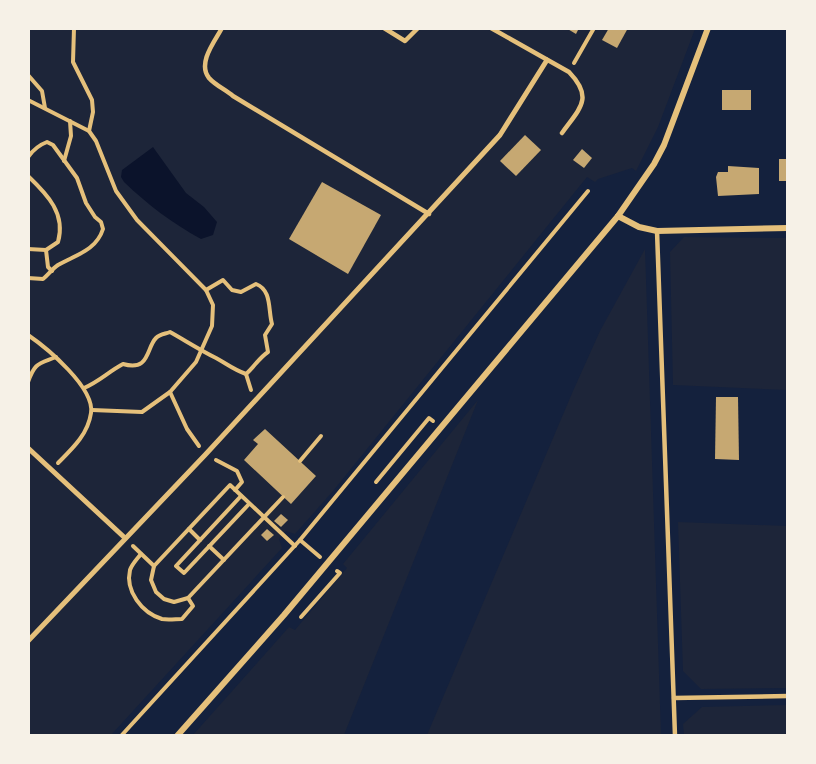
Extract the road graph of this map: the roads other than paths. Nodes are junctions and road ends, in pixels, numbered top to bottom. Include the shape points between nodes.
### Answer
1 (222, 28) edge
2 (384, 28) edge
3 (418, 28) edge
4 (490, 28) edge
5 (708, 28) edge
6 (547, 60) junction
7 (562, 133) dead end
8 (429, 214) junction
9 (618, 216) junction
10 (788, 228) edge
11 (657, 231) junction
12 (28, 448) edge
13 (125, 538) junction
14 (28, 641) edge
15 (788, 696) edge
16 (674, 698) junction
17 (177, 735) edge
18 (675, 735) edge

1 - 8 lane via 207,56 204,68 208,77
2 - 3 lane via 405,41
4 - 6 lane
5 - 9 street via 664,145
6 - 7 lane via 569,72 582,88 583,100
6 - 8 street via 500,135
8 - 13 street
9 - 11 street
9 - 17 street via 284,615
10 - 11 street
11 - 16 lane
12 - 13 street
13 - 14 street
15 - 16 lane
16 - 18 lane

